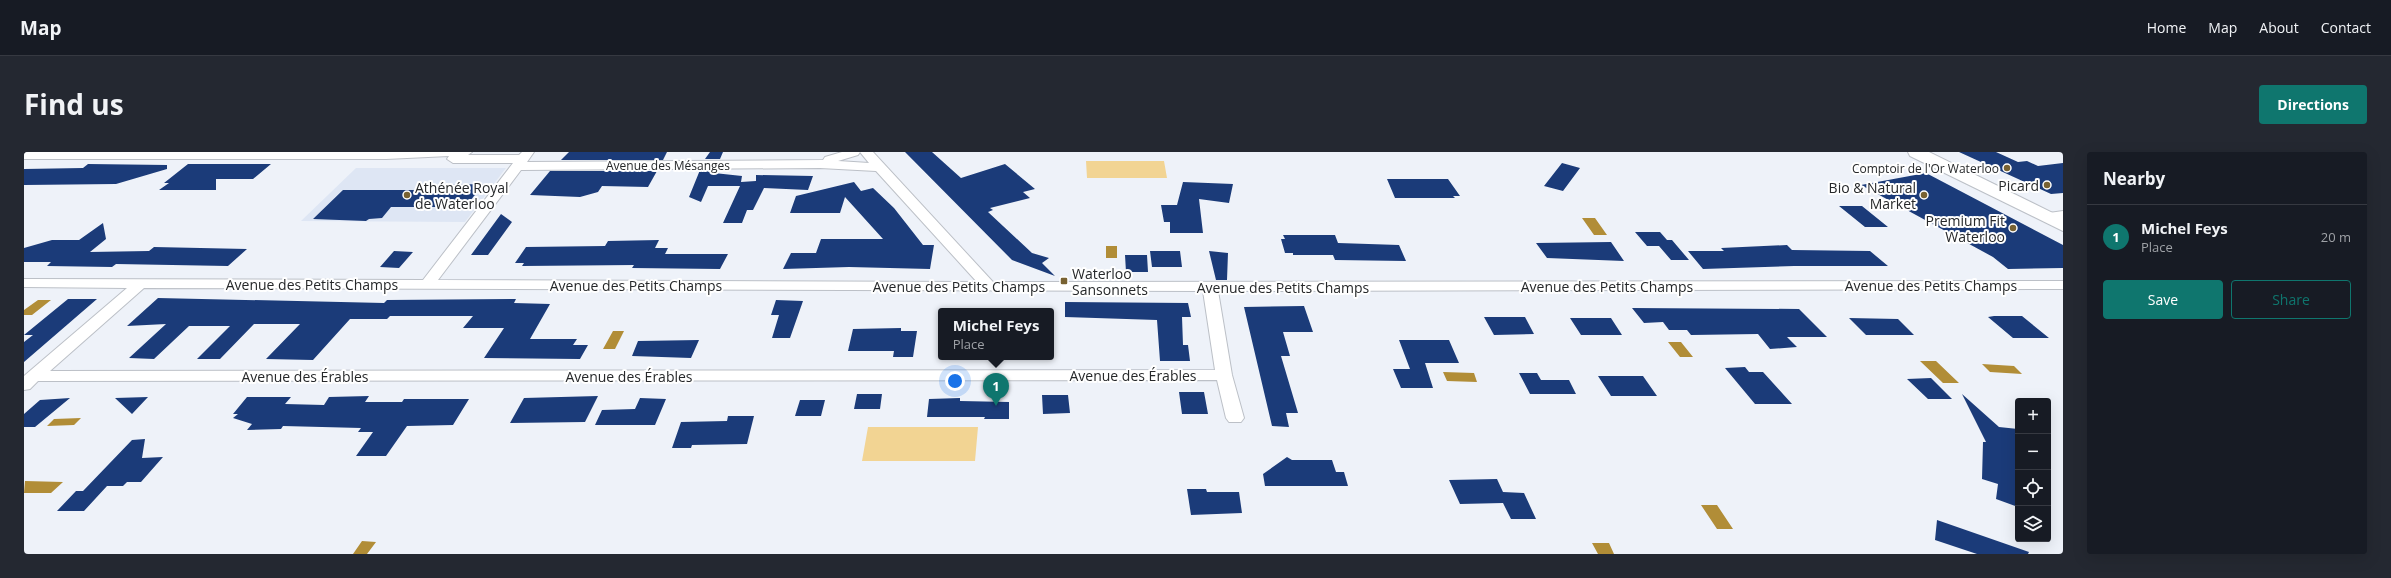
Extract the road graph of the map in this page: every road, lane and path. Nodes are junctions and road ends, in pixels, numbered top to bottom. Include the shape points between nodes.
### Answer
1 (466, 152) edge
2 (854, 152) edge
3 (866, 152) edge
4 (1916, 152) edge
5 (114, 153) edge
6 (24, 155) edge
7 (386, 155) junction
8 (522, 159) edge
9 (820, 164) junction
10 (879, 167) junction
11 (2058, 219) edge
12 (24, 283) edge
13 (140, 284) junction
14 (427, 284) junction
15 (2063, 285) edge
16 (989, 286) junction
17 (1210, 287) junction
18 (1224, 375) junction
19 (29, 381) edge
20 (1235, 418) dead end

1 - 7 street, Avenue des Mésanges
2 - 9 street, Avenue des Mésanges
3 - 10 street
4 - 11 main road
5 - 6 street, Avenue des Mésanges
5 - 7 street, Avenue des Mésanges
7 - 8 street, Avenue des Mésanges via 402,159
8 - 9 street, Avenue des Mésanges
8 - 14 street
9 - 10 street, Avenue des Mésanges
10 - 16 street
12 - 13 street, Avenue des Petits Champs
13 - 14 street, Avenue des Petits Champs
13 - 19 street, Avenue des Érables
14 - 16 street, Avenue des Petits Champs
15 - 17 street, Avenue des Petits Champs
16 - 17 street, Avenue des Petits Champs
17 - 18 street
18 - 19 street, Avenue des Érables
18 - 20 street

